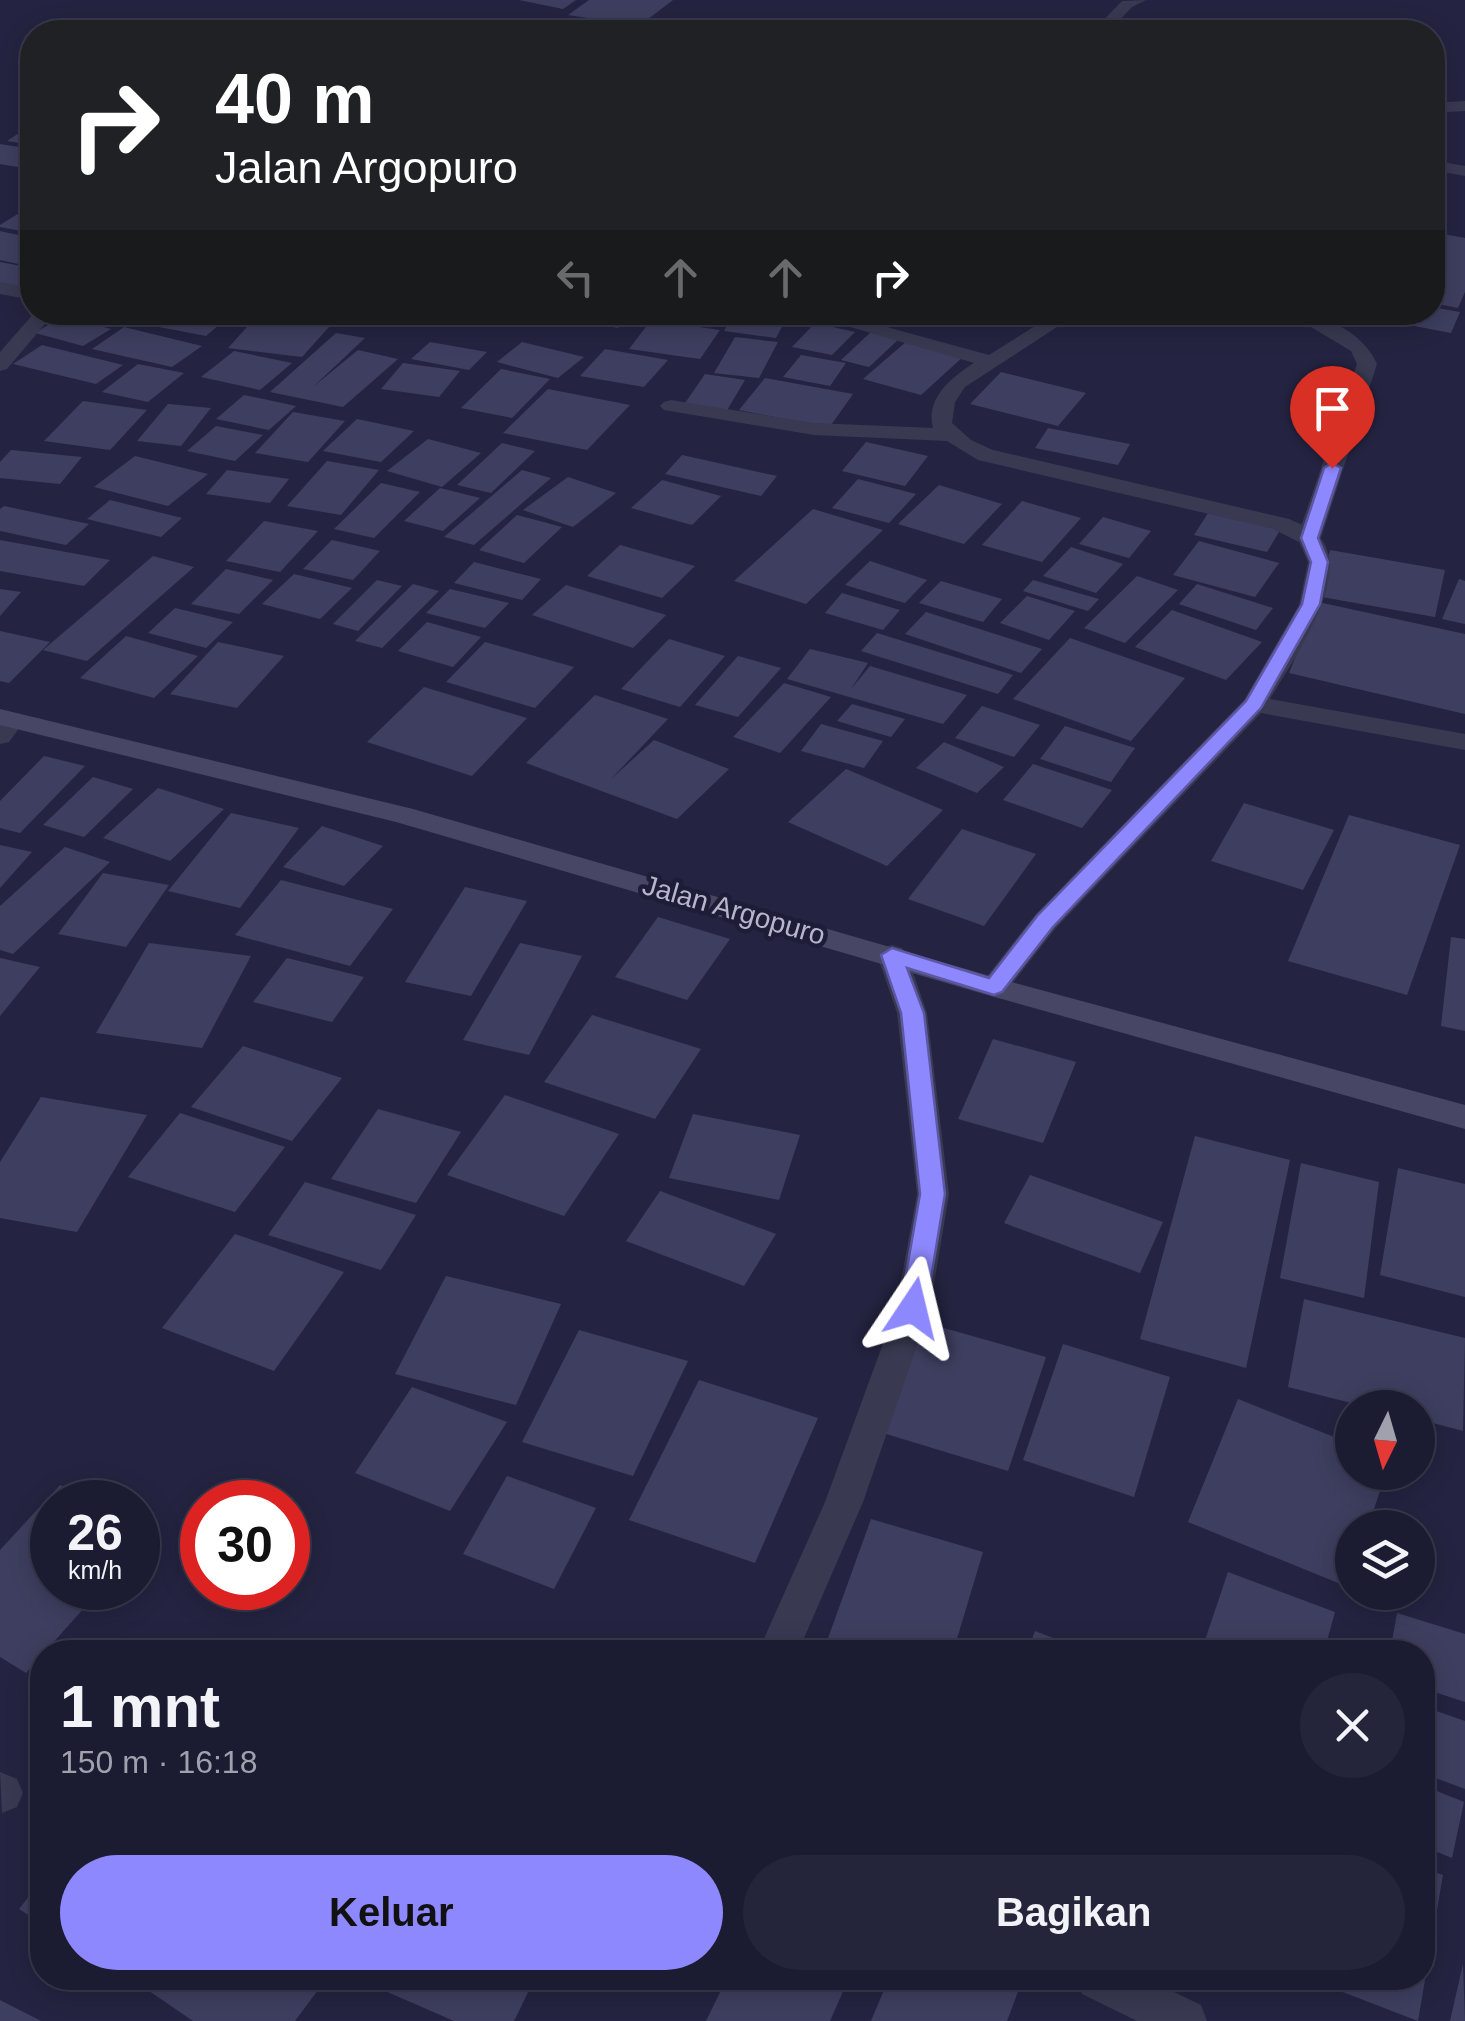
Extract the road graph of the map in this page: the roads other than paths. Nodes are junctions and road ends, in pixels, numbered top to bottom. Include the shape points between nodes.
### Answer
1 (1138, 0) edge
2 (1112, 20) edge
3 (34, 325) edge
4 (856, 325) edge
5 (1050, 325) edge
6 (1318, 325) edge
7 (993, 362) junction
8 (0, 364) edge
9 (671, 406) dead end
10 (949, 435) junction
11 (1310, 538) junction
12 (1254, 704) junction
13 (4, 725) edge
14 (1465, 742) edge
15 (892, 955) junction
16 (994, 987) junction
17 (1465, 1117) edge
18 (783, 1640) edge
19 (1122, 1990) edge
20 (1184, 2021) edge

1 - 2 street
3 - 8 street
4 - 7 street
5 - 7 street
6 - 11 street via 1360,348 1367,364
7 - 10 street via 957,383 945,402 941,424
9 - 10 street via 814,430
10 - 11 street via 986,454 1185,498
11 - 12 street via 1320,562 1311,604
12 - 14 street
12 - 16 street via 1045,922
13 - 15 street, Jalan Argopuro via 404,815
15 - 16 street, Jalan Argopuro
15 - 18 street via 912,1013 932,1194 913,1308 844,1502
16 - 17 street, Jalan Argopuro
19 - 20 street

